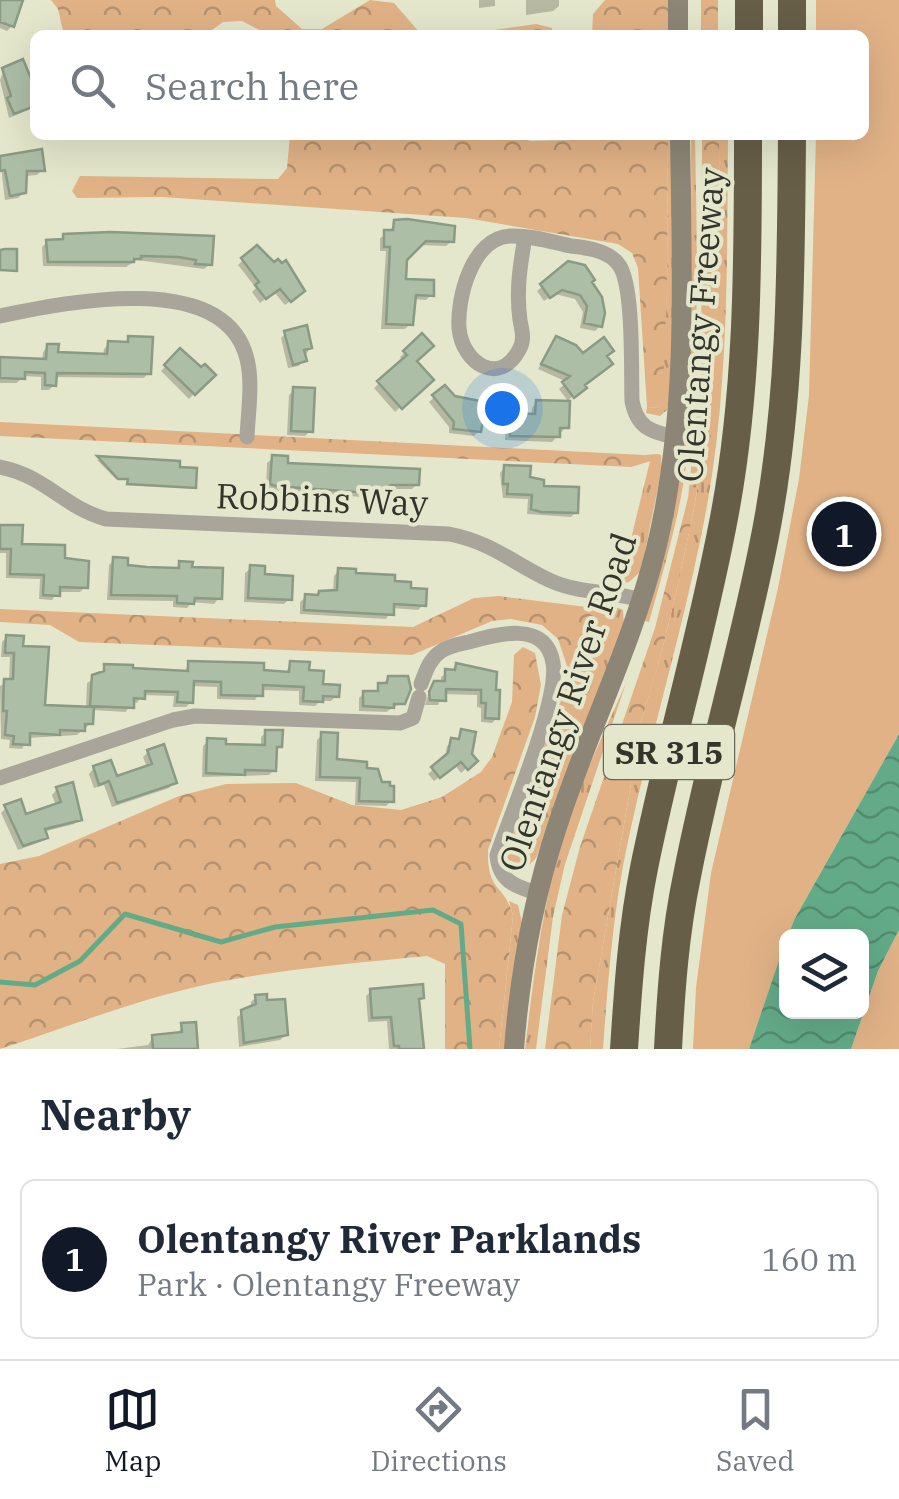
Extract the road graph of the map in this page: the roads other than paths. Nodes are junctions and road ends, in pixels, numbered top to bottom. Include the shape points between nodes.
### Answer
1 (678, 0) edge
2 (749, 0) edge
3 (792, 0) edge
4 (678, 30) edge
5 (749, 30) edge
6 (792, 30) edge
7 (680, 140) edge
8 (748, 140) edge
9 (792, 140) edge
10 (525, 237) junction
11 (0, 316) edge
12 (675, 436) junction
13 (248, 437) dead end
14 (0, 467) edge
15 (642, 600) junction
16 (0, 778) edge
17 (536, 893) junction
18 (514, 1049) edge
19 (624, 1049) edge
20 (668, 1049) edge

1 - 4 main road
2 - 5 highway
3 - 6 highway
7 - 12 main road, Olentangy River Road via 682,319
8 - 19 highway, Olentangy Freeway / SR 315 via 739,416 722,527 643,872
9 - 20 highway, SR 315 via 782,420 765,535 686,880
10 - 10 street via 491,243 466,283 461,341 480,366 507,364 522,343 516,297
10 - 12 street via 586,248 617,262 627,293 634,410 651,432
11 - 13 street via 86,300 147,298 216,318 241,342 248,361
12 - 15 main road, Olentangy River Road
14 - 15 street, Robbins Way via 44,482 86,513 106,519 449,534 500,550 572,588
15 - 17 main road, Olentangy River Road
16 - 17 street via 195,716 400,724 413,718 428,663 443,649 526,634 551,655 552,689 496,855 504,878
17 - 18 main road, Olentangy River Road

